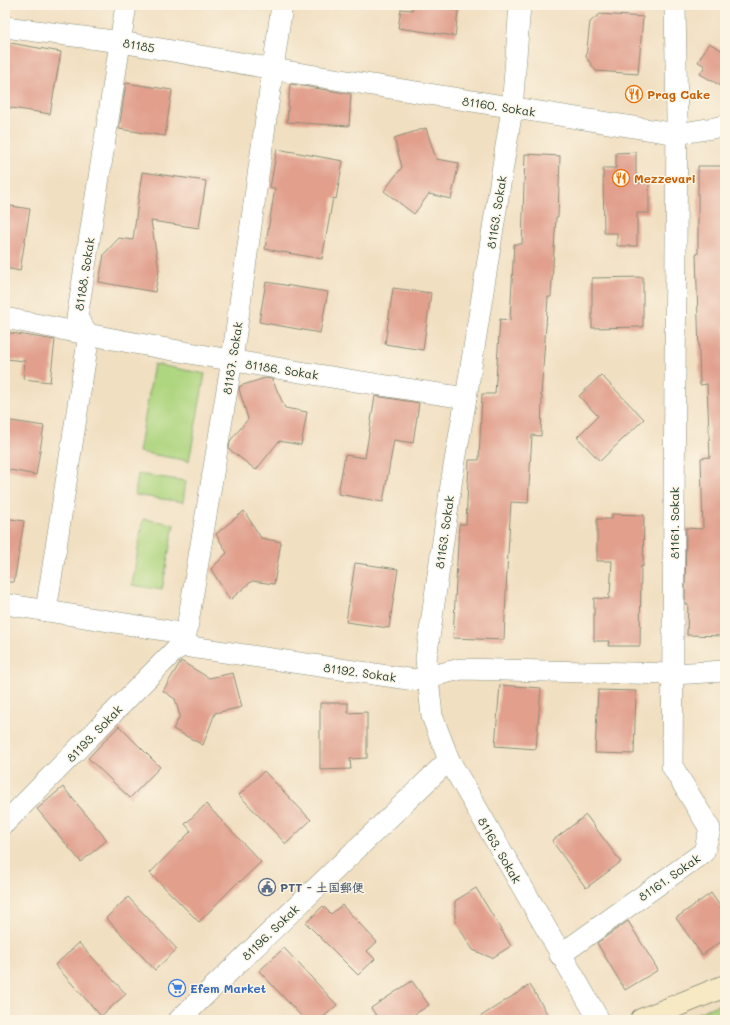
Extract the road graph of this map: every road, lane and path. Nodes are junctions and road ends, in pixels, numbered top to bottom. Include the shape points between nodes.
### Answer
1 (126, 5) edge
2 (282, 5) edge
3 (520, 5) edge
4 (676, 5) edge
5 (5, 26) edge
6 (121, 42) junction
7 (272, 69) junction
8 (512, 108) junction
9 (725, 126) edge
10 (677, 134) junction
11 (5, 318) edge
12 (89, 335) junction
13 (232, 360) junction
14 (466, 398) junction
15 (5, 604) edge
16 (46, 611) junction
17 (184, 646) junction
18 (725, 671) edge
19 (673, 674) junction
20 (428, 678) junction
21 (449, 760) junction
22 (5, 823) edge
23 (560, 955) junction
24 (725, 986) edge
25 (179, 1020) edge
26 (598, 1020) edge
27 (641, 1020) edge

1 - 6 street, 81188. Sokak
2 - 7 street, 81187. Sokak
3 - 8 street, 81163. Sokak
4 - 10 street, 81161. Sokak
5 - 6 street, 81185
6 - 7 street, 81185
6 - 12 street, 81188. Sokak via 77,318
7 - 8 street, 81160. Sokak
7 - 13 street, 81187. Sokak
8 - 10 street, 81160. Sokak
8 - 14 street, 81163. Sokak
9 - 10 street, 81160. Sokak
10 - 19 street, 81161. Sokak
11 - 12 street, 81186. Sokak
12 - 13 street, 81186. Sokak
12 - 16 street
13 - 14 street, 81186. Sokak
13 - 17 street, 81187. Sokak
14 - 20 street, 81163. Sokak via 426,659
15 - 16 street
16 - 17 street via 175,632
17 - 20 street, 81192. Sokak via 415,680
17 - 22 street, 81193. Sokak via 175,650
18 - 19 street, 81192. Sokak
19 - 20 street, 81192. Sokak via 461,669
19 - 23 street, 81161. Sokak via 672,766 710,829 704,852
20 - 21 street, 81163. Sokak via 432,716
21 - 23 street, 81163. Sokak
21 - 25 street, 81196. Sokak
23 - 26 street, 81163. Sokak
24 - 27 main road

